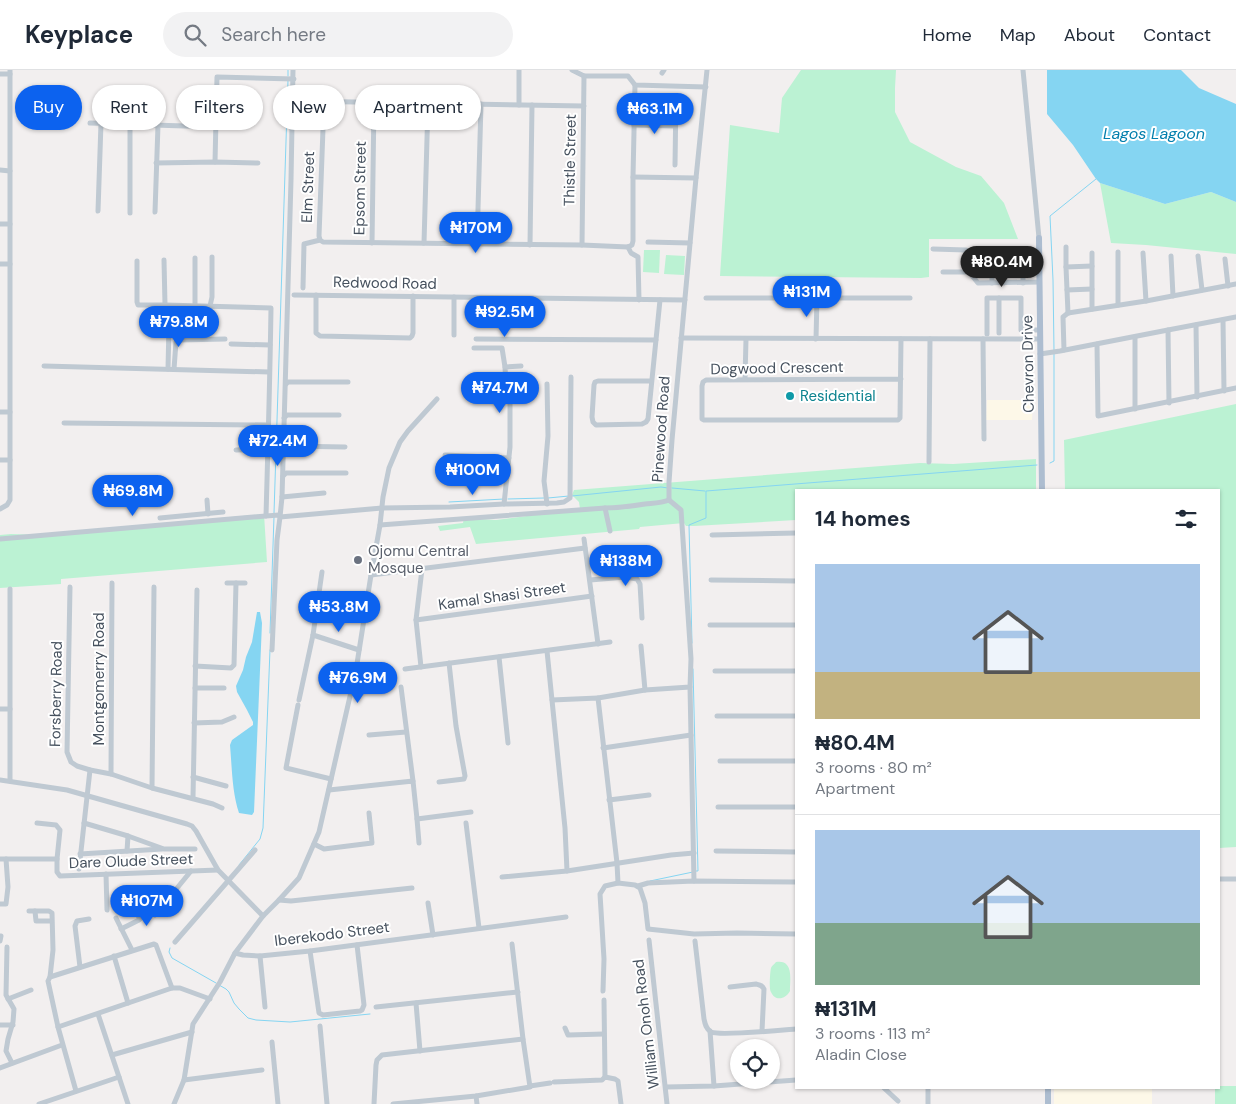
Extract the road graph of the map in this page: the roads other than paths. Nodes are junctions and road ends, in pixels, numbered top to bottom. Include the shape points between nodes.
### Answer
1 (293, 70) edge
2 (519, 70) edge
3 (572, 70) edge
4 (617, 70) edge
5 (707, 70) edge
6 (1023, 70) edge
7 (10, 72) edge
8 (0, 74) edge
9 (584, 76) junction
10 (613, 76) junction
11 (293, 79) junction
12 (217, 85) edge
13 (635, 85) junction
14 (706, 87) junction
15 (676, 97) dead end
16 (481, 104) edge
17 (519, 105) junction
18 (532, 105) junction
19 (584, 106) junction
20 (634, 125) junction
21 (676, 126) junction
22 (101, 130) edge
23 (130, 130) edge
24 (158, 130) edge
25 (216, 130) edge
26 (323, 130) edge
27 (374, 130) edge
28 (427, 130) edge
29 (480, 130) edge
30 (215, 162) junction
31 (156, 163) junction
32 (258, 163) dead end
33 (676, 166) dead end
34 (0, 170) edge
35 (10, 171) junction
36 (633, 177) junction
37 (696, 178) junction
38 (98, 211) dead end
39 (155, 212) dead end
40 (130, 213) dead end
41 (0, 224) edge
42 (10, 224) junction
43 (1039, 238) joint
44 (322, 241) junction
45 (648, 242) dead end
46 (690, 242) junction
47 (372, 243) junction
48 (424, 243) junction
49 (477, 244) junction
50 (530, 245) junction
51 (582, 246) junction
52 (628, 247) junction
53 (1066, 247) dead end
54 (933, 249) dead end
55 (982, 250) dead end
56 (1118, 252) dead end
57 (1092, 253) dead end
58 (1143, 254) dead end
59 (1172, 256) dead end
60 (1198, 256) dead end
61 (212, 257) dead end
62 (196, 258) dead end
63 (1225, 259) dead end
64 (164, 260) dead end
65 (137, 261) dead end
66 (0, 264) edge
67 (10, 264) junction
68 (1092, 266) junction
69 (1066, 267) junction
70 (942, 272) dead end
71 (968, 272) junction
72 (1039, 282) junction
73 (992, 283) junction
74 (1004, 283) junction
75 (1023, 283) junction
76 (1236, 284) edge
77 (1228, 286) junction
78 (303, 288) dead end
79 (1092, 289) junction
80 (1067, 290) junction
81 (1202, 290) junction
82 (294, 295) dead end
83 (316, 295) junction
84 (413, 296) junction
85 (1173, 296) junction
86 (454, 297) junction
87 (706, 298) dead end
88 (817, 298) junction
89 (910, 298) dead end
90 (999, 298) junction
91 (639, 300) junction
92 (660, 300) junction
93 (685, 300) junction
94 (1146, 300) junction
95 (165, 305) junction
96 (1118, 305) junction
97 (195, 306) junction
98 (210, 306) junction
99 (1092, 309) junction
100 (1068, 312) junction
101 (1236, 318) edge
102 (1224, 320) junction
103 (169, 325) dead end
104 (1196, 325) junction
105 (1040, 330) junction
106 (1168, 330) junction
107 (999, 333) dead end
108 (987, 334) dead end
109 (454, 335) dead end
110 (1135, 337) junction
111 (681, 338) junction
112 (746, 338) junction
113 (225, 339) dead end
114 (816, 339) junction
115 (901, 339) junction
116 (927, 339) junction
117 (983, 339) junction
118 (1040, 339) junction
119 (476, 340) dead end
120 (656, 340) junction
121 (231, 344) dead end
122 (1097, 344) junction
123 (270, 345) junction
124 (474, 348) dead end
125 (1064, 350) junction
126 (1040, 354) junction
127 (44, 366) dead end
128 (521, 366) dead end
129 (505, 367) junction
130 (168, 369) junction
131 (174, 370) junction
132 (269, 372) junction
133 (571, 377) dead end
134 (745, 379) junction
135 (901, 379) junction
136 (651, 381) junction
137 (348, 382) dead end
138 (286, 384) junction
139 (547, 384) dead end
140 (1236, 388) edge
141 (1224, 391) junction
142 (1197, 397) junction
143 (437, 399) dead end
144 (1169, 403) junction
145 (1135, 409) junction
146 (0, 412) edge
147 (10, 412) junction
148 (339, 415) dead end
149 (284, 418) junction
150 (64, 424) dead end
151 (268, 425) junction
152 (984, 439) dead end
153 (345, 447) dead end
154 (268, 449) junction
155 (284, 449) junction
156 (236, 450) dead end
157 (445, 455) dead end
158 (509, 458) junction
159 (0, 460) edge
160 (10, 460) junction
161 (929, 462) dead end
162 (346, 473) dead end
163 (283, 476) junction
164 (1042, 489) edge
165 (324, 493) dead end
166 (282, 496) junction
167 (546, 499) junction
168 (207, 500) dead end
169 (669, 500) junction
170 (504, 504) junction
171 (382, 508) junction
172 (605, 508) junction
173 (0, 509) edge
174 (222, 512) dead end
175 (210, 514) junction
176 (267, 516) junction
177 (280, 516) junction
178 (160, 518) dead end
179 (212, 520) junction
180 (380, 525) junction
181 (610, 531) dead end
182 (795, 534) edge
183 (712, 535) dead end
184 (0, 539) edge
185 (584, 539) dead end
186 (585, 548) junction
187 (422, 569) junction
188 (322, 572) dead end
189 (371, 575) junction
190 (590, 580) junction
191 (711, 580) dead end
192 (795, 581) edge
193 (112, 583) dead end
194 (227, 583) dead end
195 (236, 583) junction
196 (246, 583) dead end
197 (154, 586) dead end
198 (70, 587) dead end
199 (10, 589) dead end
200 (197, 590) dead end
201 (592, 596) junction
202 (642, 618) dead end
203 (416, 620) junction
204 (710, 625) dead end
205 (795, 625) edge
206 (313, 635) junction
207 (610, 642) dead end
208 (598, 644) junction
209 (641, 646) dead end
210 (272, 650) dead end
211 (359, 650) junction
212 (547, 651) junction
213 (499, 657) junction
214 (449, 663) junction
215 (195, 666) junction
216 (421, 667) junction
217 (405, 669) dead end
218 (715, 671) dead end
219 (795, 671) edge
220 (401, 687) dead end
221 (690, 687) junction
222 (195, 688) junction
223 (224, 688) dead end
224 (645, 690) junction
225 (598, 698) junction
226 (552, 700) junction
227 (0, 709) edge
228 (10, 709) junction
229 (717, 716) dead end
230 (795, 716) edge
231 (234, 717) dead end
232 (194, 722) junction
233 (406, 732) junction
234 (369, 735) dead end
235 (691, 735) junction
236 (508, 743) dead end
237 (603, 748) junction
238 (720, 761) dead end
239 (795, 761) edge
240 (90, 770) junction
241 (111, 774) junction
242 (194, 777) junction
243 (331, 779) junction
244 (0, 780) edge
245 (10, 781) junction
246 (413, 781) junction
247 (439, 782) dead end
248 (226, 786) dead end
249 (152, 788) junction
250 (329, 790) junction
251 (87, 796) junction
252 (649, 796) dead end
253 (193, 798) junction
254 (609, 800) junction
255 (718, 807) dead end
256 (795, 807) edge
257 (222, 808) dead end
258 (471, 812) dead end
259 (369, 813) dead end
260 (417, 819) junction
261 (37, 823) dead end
262 (84, 823) junction
263 (466, 823) dead end
264 (128, 836) junction
265 (419, 843) dead end
266 (314, 844) junction
267 (164, 849) junction
268 (195, 849) dead end
269 (255, 850) dead end
270 (127, 851) junction
271 (716, 851) dead end
272 (795, 852) edge
273 (694, 853) junction
274 (80, 854) junction
275 (0, 859) edge
276 (6, 859) junction
277 (57, 859) junction
278 (617, 863) junction
279 (79, 869) dead end
280 (218, 870) junction
281 (191, 871) junction
282 (567, 871) junction
283 (106, 874) junction
284 (502, 877) dead end
285 (1220, 879) edge
286 (1236, 879) edge
287 (229, 881) junction
288 (694, 881) junction
289 (618, 882) junction
290 (795, 882) edge
291 (638, 886) junction
292 (412, 888) dead end
293 (279, 900) junction
294 (428, 903) dead end
295 (0, 904) edge
296 (107, 910) dead end
297 (136, 910) dead end
298 (155, 914) dead end
299 (263, 916) junction
300 (566, 917) dead end
301 (89, 918) dead end
302 (116, 918) dead end
303 (52, 921) junction
304 (121, 928) junction
305 (480, 928) junction
306 (795, 934) edge
307 (433, 935) junction
308 (649, 940) dead end
309 (695, 941) dead end
310 (175, 942) dead end
311 (357, 944) junction
312 (512, 944) dead end
313 (7, 948) dead end
314 (132, 950) junction
315 (310, 951) junction
316 (235, 953) junction
317 (114, 956) junction
318 (260, 956) junction
319 (80, 967) junction
320 (50, 977) junction
321 (730, 987) dead end
322 (172, 988) junction
323 (31, 990) dead end
324 (604, 991) dead end
325 (518, 992) junction
326 (8, 999) junction
327 (210, 999) junction
328 (604, 1000) dead end
329 (128, 1003) junction
330 (416, 1003) junction
331 (265, 1007) dead end
332 (376, 1007) dead end
333 (98, 1014) junction
334 (0, 1025) edge
335 (13, 1026) junction
336 (320, 1026) dead end
337 (58, 1028) junction
338 (566, 1028) dead end
339 (795, 1029) edge
340 (710, 1031) junction
341 (762, 1031) junction
342 (192, 1032) junction
343 (604, 1034) junction
344 (523, 1039) junction
345 (272, 1042) dead end
346 (62, 1045) junction
347 (420, 1051) junction
348 (3, 1052) edge
349 (112, 1055) junction
350 (12, 1063) junction
351 (0, 1068) edge
352 (262, 1070) dead end
353 (119, 1077) junction
354 (605, 1077) junction
355 (184, 1080) junction
356 (795, 1080) edge
357 (530, 1086) junction
358 (714, 1086) junction
359 (666, 1087) junction
360 (885, 1089) edge
361 (928, 1089) edge
362 (1048, 1089) edge
363 (76, 1091) junction
364 (476, 1096) junction
365 (898, 1101) dead end
366 (406, 1103) edge
367 (38, 1104) edge
368 (128, 1104) edge
369 (174, 1104) edge
370 (278, 1104) edge
371 (328, 1104) edge
372 (374, 1104) edge
373 (393, 1104) edge
374 (477, 1104) edge
375 (621, 1104) edge
376 (667, 1104) edge
377 (928, 1104) edge
378 (1048, 1104) edge

1 - 11 street
2 - 17 street
3 - 9 street
4 - 10 street
5 - 14 street, Pinewood Road
6 - 43 street
7 - 8 street
7 - 35 street
9 - 10 street
9 - 19 street, Thistle Street
10 - 13 street via 628,76
11 - 12 street via 217,77
11 - 138 street
13 - 14 street
13 - 20 street
14 - 37 street, Pinewood Road
15 - 21 street
16 - 17 street
17 - 18 street
18 - 19 street
18 - 50 street
19 - 51 street, Thistle Street
20 - 21 street
20 - 36 street
21 - 33 street
22 - 38 street
23 - 40 street
24 - 31 street
25 - 30 street
26 - 44 street, Elm Street via 319,236
27 - 47 street, Epsom Street
28 - 48 street
29 - 49 street
30 - 31 street
30 - 32 street
31 - 39 street
34 - 35 street
35 - 42 street
36 - 37 street
36 - 52 street via 633,241
37 - 46 street, Pinewood Road
41 - 42 street
42 - 67 street
43 - 72 main road, Chevron Drive
44 - 47 street
44 - 78 street via 304,244
45 - 46 street
46 - 93 street, Pinewood Road
47 - 48 street
48 - 49 street
49 - 50 street
50 - 51 street
51 - 52 street
52 - 91 street via 638,257
53 - 69 street
54 - 71 street via 966,250
55 - 73 street via 992,253
56 - 96 street
57 - 68 street
58 - 94 street
59 - 85 street
60 - 81 street
61 - 98 street
62 - 97 street
63 - 77 street
64 - 95 street
65 - 95 street via 138,305
66 - 67 street
67 - 147 street
68 - 69 street
68 - 79 street
69 - 80 street
70 - 71 street
71 - 73 street via 978,283
72 - 75 street
72 - 105 main road, Chevron Drive
73 - 74 street
74 - 75 street
74 - 75 street via 1003,254 1005,250 1020,250 1023,252
76 - 77 street
77 - 81 street
79 - 80 street
79 - 99 street
80 - 100 street
81 - 85 street
82 - 83 street, Redwood Road
83 - 84 street, Redwood Road
83 - 84 street via 316,333 320,336 410,338 413,333
84 - 86 street, Redwood Road
85 - 94 street
86 - 91 street, Redwood Road
86 - 109 street
87 - 88 street
88 - 89 street
88 - 114 street
90 - 105 street via 1021,298 1021,330
90 - 107 street
90 - 108 street via 987,298
91 - 92 street, Redwood Road
92 - 93 street, Redwood Road
92 - 120 street
93 - 111 street, Pinewood Road
94 - 96 street
95 - 97 street
96 - 99 street
97 - 98 street
98 - 123 street via 271,308
99 - 100 street
100 - 125 street via 1063,317
101 - 102 street
102 - 104 street
102 - 141 street
103 - 130 street
104 - 106 street
104 - 142 street
105 - 118 main road, Chevron Drive
106 - 110 street
106 - 144 street
110 - 122 street
110 - 145 street
111 - 112 street
111 - 169 street, Pinewood Road
112 - 114 street
112 - 134 street
113 - 131 street via 178,340
114 - 115 street
115 - 116 street
115 - 135 street
116 - 117 street
116 - 161 street
117 - 118 street
117 - 152 street
118 - 126 main road, Chevron Drive
119 - 120 street
120 - 136 street
121 - 123 street
122 - 125 street
122 - 145 street via 1098,416
123 - 132 street
124 - 129 street via 502,348
125 - 126 street
126 - 164 main road, Chevron Drive
127 - 130 street
128 - 129 street
129 - 158 street via 510,395
130 - 131 street
131 - 132 street
132 - 151 street
133 - 167 street via 570,496 564,502
134 - 135 street, Dogwood Crescent
134 - 135 street, Dogwood Crescent via 706,380 702,386 702,418 898,420
136 - 136 street via 646,422 596,425 593,422 595,382
137 - 138 street
138 - 149 street
139 - 167 street
140 - 141 street
141 - 142 street
142 - 144 street
143 - 171 street via 400,442 389,468
144 - 145 street
146 - 147 street
147 - 160 street
148 - 149 street
149 - 155 street
150 - 151 street
151 - 154 street
153 - 155 street via 286,446
154 - 156 street
154 - 176 street
155 - 163 street
157 - 158 street
158 - 170 street
159 - 160 street
160 - 173 street via 10,500
162 - 163 street via 286,473
163 - 166 street
165 - 166 street
166 - 177 street
167 - 170 street
168 - 175 street
169 - 172 street, Pinewood Road via 659,504
169 - 221 street via 681,510
170 - 171 street
171 - 177 street
171 - 180 street
172 - 180 street, Pinewood Road
172 - 181 street
174 - 175 street
175 - 178 street
175 - 179 street
176 - 177 street
176 - 179 street
177 - 210 street via 276,540
179 - 184 street
180 - 189 street
182 - 183 street
185 - 186 street
186 - 187 street
186 - 190 street
187 - 189 street
187 - 203 street
188 - 206 street
189 - 211 street
190 - 201 street
190 - 202 street via 637,579
191 - 192 street
193 - 241 street, Montgomerry Road
194 - 195 street
195 - 196 street
195 - 215 street via 234,665 231,668
197 - 249 street
198 - 240 street, Forsberry Road via 68,752 71,762
199 - 228 street
200 - 215 street
201 - 203 street, Kamal Shasi Street
201 - 208 street
203 - 216 street
204 - 205 street
206 - 211 street
206 - 243 street via 286,768
207 - 208 street
208 - 212 street
209 - 224 street
211 - 243 street
212 - 213 street
212 - 226 street
213 - 214 street
213 - 236 street
214 - 216 street
214 - 247 street via 465,776
215 - 222 street
216 - 217 street
218 - 219 street
220 - 233 street
221 - 224 street
221 - 235 street
222 - 223 street
222 - 232 street
224 - 225 street
225 - 226 street
225 - 237 street
226 - 282 street
227 - 228 street
228 - 245 street
229 - 230 street
231 - 232 street via 222,722
232 - 242 street
233 - 234 street
233 - 246 street
235 - 237 street
235 - 273 street
237 - 254 street
238 - 239 street
240 - 241 street, Forsberry Road
240 - 251 street
241 - 249 street, Forsberry Road
242 - 248 street
242 - 253 street
243 - 250 street
244 - 245 street
245 - 251 street
246 - 250 street
246 - 260 street
249 - 253 street, Forsberry Road
250 - 266 street
251 - 262 street
251 - 280 street via 192,826
252 - 254 street
253 - 257 street, Forsberry Road
254 - 278 street
255 - 256 street
258 - 260 street
259 - 266 street via 372,843 324,849
260 - 265 street
261 - 277 street, Dare Olude Street via 59,827
262 - 264 street
262 - 274 street
263 - 305 street
264 - 267 street
264 - 270 street
266 - 293 street via 298,878
267 - 268 street
267 - 270 street
269 - 287 street
270 - 274 street
271 - 272 street
273 - 278 street
273 - 288 street
274 - 279 street
275 - 276 street
276 - 277 street
276 - 295 street via 6,904
277 - 283 street, Dare Olude Street via 60,876
278 - 282 street
278 - 289 street
280 - 281 street, Dare Olude Street
280 - 287 street
281 - 283 street, Dare Olude Street
281 - 298 street
282 - 284 street
283 - 296 street
285 - 286 street
287 - 299 street
287 - 310 street
288 - 290 street
288 - 291 street
289 - 291 street
289 - 324 street via 605,886 600,894
291 - 306 street via 645,903 648,929 694,934
292 - 293 street
293 - 299 street
294 - 307 street
297 - 304 street via 140,919
299 - 316 street
300 - 305 street, Iberekodo Street
301 - 319 street via 77,921 75,926
302 - 304 street
303 - 303 street via 36,921 32,911 51,911
303 - 320 street
304 - 314 street
305 - 307 street, Iberekodo Street
307 - 311 street, Iberekodo Street
308 - 359 street, William Onoh Road
309 - 340 street via 704,1019
311 - 315 street, Iberekodo Street
311 - 315 street via 364,1005 360,1011 319,1013
312 - 325 street
313 - 326 street
314 - 317 street
314 - 322 street via 155,944
315 - 318 street, Iberekodo Street
316 - 318 street, Iberekodo Street
316 - 327 street
317 - 319 street
317 - 329 street
318 - 331 street
319 - 320 street
320 - 337 street via 48,982
321 - 341 street via 763,986
322 - 327 street
322 - 329 street
323 - 326 street
325 - 330 street
325 - 344 street
326 - 335 street via 14,1010
327 - 342 street via 193,1024
328 - 343 street
329 - 333 street
330 - 332 street
330 - 347 street
333 - 337 street
333 - 349 street
334 - 335 street
335 - 348 street
336 - 371 street
337 - 346 street
338 - 343 street via 568,1035
339 - 341 street
340 - 341 street
340 - 358 street
342 - 349 street
342 - 355 street
343 - 354 street
344 - 347 street
344 - 357 street
345 - 370 street
346 - 350 street
346 - 363 street
347 - 372 street via 382,1055 377,1060
348 - 350 street
349 - 353 street
350 - 351 street
352 - 355 street
353 - 363 street
353 - 368 street
354 - 357 street via 602,1080
354 - 375 street via 618,1081
355 - 369 street
356 - 358 street
357 - 364 street
358 - 359 street
359 - 376 street, William Onoh Road
360 - 365 street
361 - 377 street
362 - 378 main road
363 - 367 street
364 - 366 street
364 - 374 street
366 - 373 street

